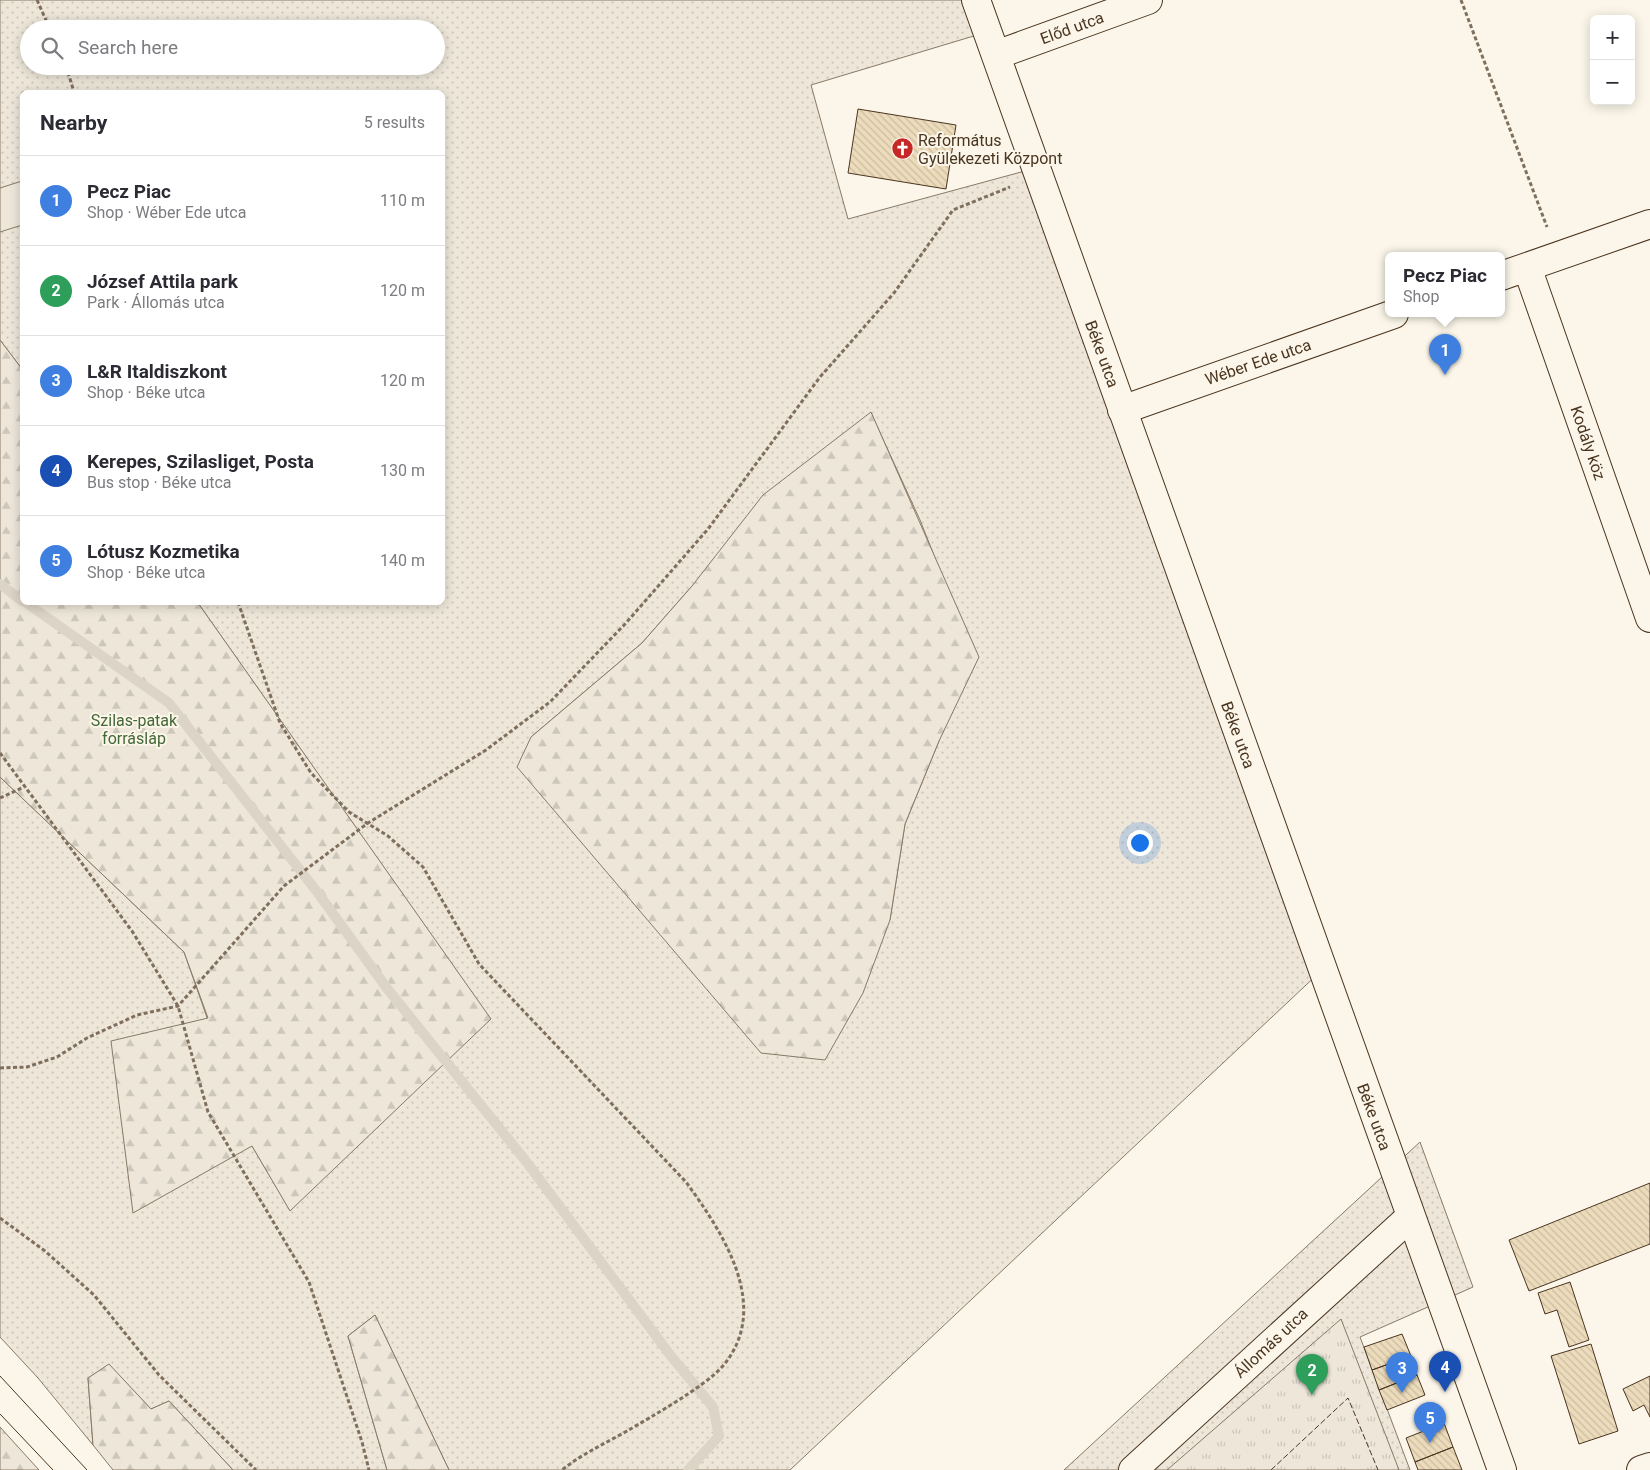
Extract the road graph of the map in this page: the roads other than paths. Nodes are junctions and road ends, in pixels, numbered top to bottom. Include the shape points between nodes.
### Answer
1 (976, 0) edge
2 (1148, 0) edge
3 (996, 56) junction
4 (1650, 224) edge
5 (1527, 267) junction
6 (1505, 275) edge
7 (1386, 317) edge
8 (1122, 410) junction
9 (1650, 618) edge
10 (1410, 1217) junction
11 (1650, 1467) edge
12 (1133, 1470) edge
13 (1502, 1470) edge
14 (1641, 1470) edge

1 - 3 street, Béke utca
2 - 3 street, Előd utca
3 - 8 street, Béke utca
4 - 5 street
5 - 6 street
5 - 9 street, Kodály köz
7 - 8 street, Wéber Ede utca
8 - 10 street, Béke utca
10 - 12 street, Állomás utca
10 - 13 street, Béke utca
11 - 14 street

